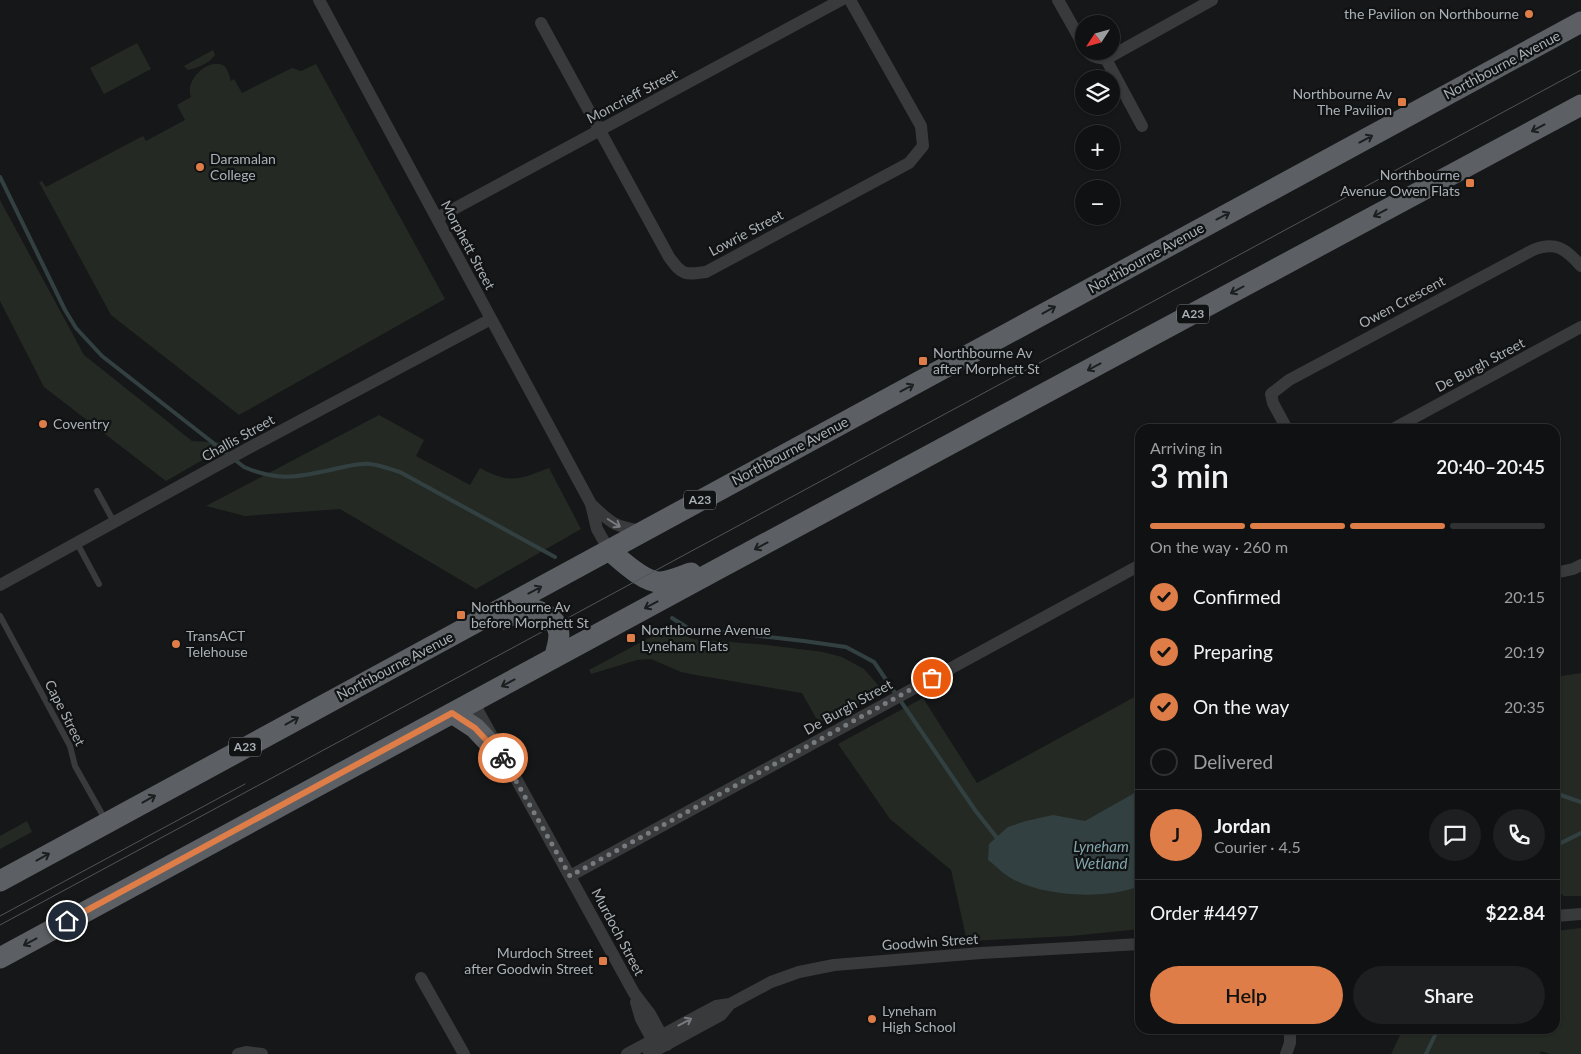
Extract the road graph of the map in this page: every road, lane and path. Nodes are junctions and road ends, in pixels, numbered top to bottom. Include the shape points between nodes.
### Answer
1 (319, 0) edge
2 (841, 0) edge
3 (850, 0) edge
4 (1058, 0) edge
5 (1212, 0) edge
6 (1581, 22) edge
7 (541, 23) dead end
8 (1075, 30) edge
9 (1120, 51) edge
10 (1107, 60) edge
11 (1581, 105) edge
12 (1142, 126) dead end
13 (600, 130) junction
14 (437, 218) junction
15 (1581, 266) edge
16 (491, 319) junction
17 (1581, 327) edge
18 (1284, 424) edge
19 (1402, 424) edge
20 (97, 491) dead end
21 (591, 504) junction
22 (114, 522) junction
23 (642, 531) junction
24 (77, 542) junction
25 (609, 550) junction
26 (1581, 565) edge
27 (1135, 568) edge
28 (1560, 572) edge
29 (709, 574) junction
30 (99, 584) dead end
31 (0, 585) edge
32 (0, 616) edge
33 (554, 658) junction
34 (384, 671) junction
35 (473, 702) junction
36 (452, 713) junction
37 (506, 761) junction
38 (106, 822) junction
39 (570, 876) junction
40 (0, 881) edge
41 (1581, 914) edge
42 (1560, 916) edge
43 (1135, 944) edge
44 (0, 958) edge
45 (421, 978) dead end
46 (1290, 1034) edge
47 (657, 1044) edge
48 (238, 1054) edge
49 (262, 1054) edge
50 (464, 1054) edge
51 (627, 1054) edge
52 (1286, 1054) edge

1 - 14 street, Morphett Street
2 - 13 street, Moncrieff Street
3 - 13 street, Lowrie Street via 921,126 923,146 908,163 706,272 692,274 678,270
4 - 8 street
5 - 9 street
23 -> 6 highway, Northbourne Avenue / A23
7 - 13 street, Lowrie Street
10 - 12 street
11 -> 29 highway, A23
13 - 14 street, Moncrieff Street
14 - 16 street, Morphett Street
15 - 18 street, Owen Crescent via 1558,248 1543,246 1532,250 1289,380 1271,394
16 - 21 street, Morphett Street
16 - 22 street, Challis Street
17 - 19 street, De Burgh Street
20 - 22 lane
21 -> 23 street, Morphett Street via 610,522 622,528
21 - 25 street, Morphett Street via 597,530
22 - 24 street, Challis Street
23 - 25 highway, Northbourne Avenue / A23
24 - 30 lane
24 - 31 street, Challis Street
25 - 29 highway via 633,570 654,581 662,582 693,573
34 -> 25 highway, Northbourne Avenue / A23
26 - 28 street
27 - 39 street, De Burgh Street
29 -> 33 highway, A23
32 - 38 lane, Cape Street via 70,746 76,766
33 - 34 highway via 559,632 554,619 537,610 525,609
33 -> 35 highway, A23
38 -> 34 highway, Northbourne Avenue / A23
35 - 36 highway, A23
35 - 37 street, Murdoch Street
36 - 37 highway via 475,728
36 -> 44 highway, A23
37 - 39 street, Murdoch Street
40 -> 38 highway, Northbourne Avenue / A23
39 - 47 street, Murdoch Street via 634,993 642,1018
41 - 42 street
43 - 47 street, Goodwin Street via 834,965 798,972 730,1004 716,1006
45 - 50 street
46 - 52 street
47 - 51 street, Goodwin Street
48 - 49 street

